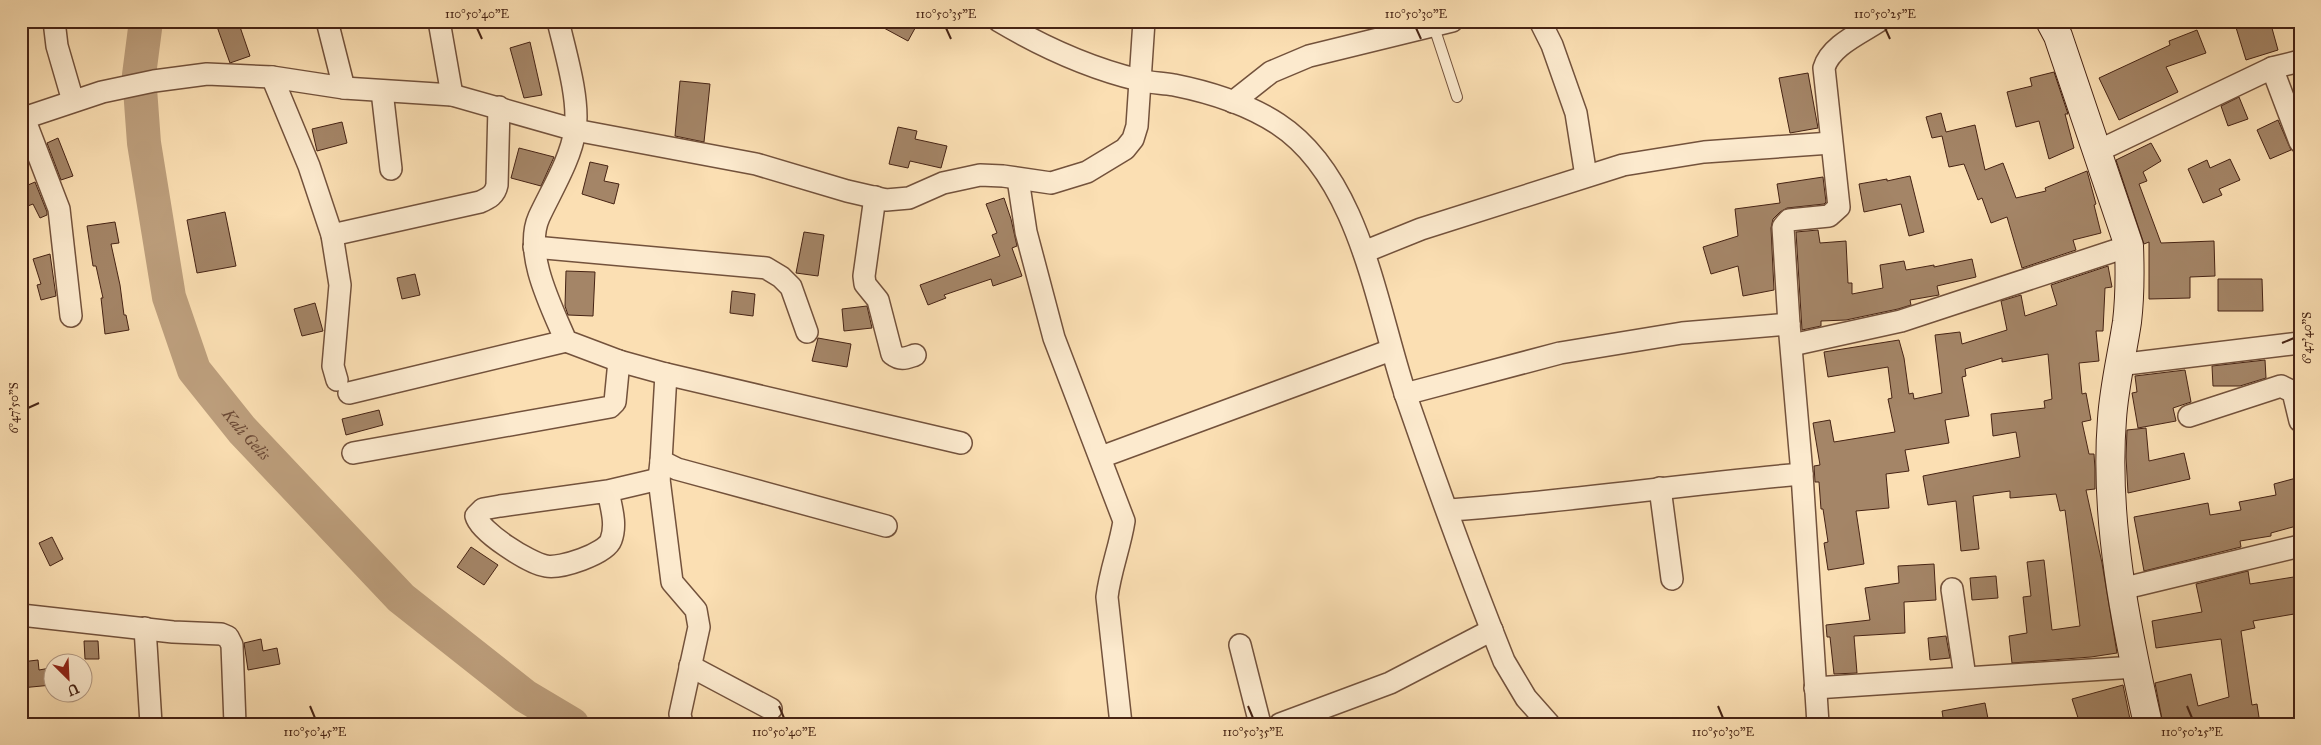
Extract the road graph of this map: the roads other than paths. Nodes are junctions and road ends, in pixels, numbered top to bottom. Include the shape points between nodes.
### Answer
1 (54, 21) edge
2 (327, 21) edge
3 (439, 21) edge
4 (558, 21) edge
5 (999, 21) edge
6 (1144, 21) edge
7 (1540, 21) edge
8 (1879, 21) edge
9 (2050, 21) edge
10 (1443, 24) edge
11 (2300, 61) edge
12 (2272, 68) junction
13 (272, 77) junction
14 (1139, 80) junction
15 (344, 88) junction
16 (382, 91) junction
17 (452, 95) junction
18 (1457, 97) dead end
19 (73, 100) junction
20 (1233, 102) junction
21 (499, 107) junction
22 (22, 118) edge
23 (576, 130) junction
24 (1831, 142) junction
25 (2300, 142) edge
26 (2096, 152) junction
27 (391, 169) dead end
28 (1586, 176) junction
29 (1018, 179) junction
30 (875, 197) junction
31 (332, 235) junction
32 (2129, 246) junction
33 (534, 248) junction
34 (1364, 252) junction
35 (71, 316) dead end
36 (807, 332) dead end
37 (1790, 335) junction
38 (566, 341) junction
39 (2300, 343) edge
40 (1391, 350) junction
41 (915, 355) dead end
42 (619, 361) junction
43 (2118, 365) junction
44 (666, 374) junction
45 (1405, 394) junction
46 (2189, 416) dead end
47 (2300, 421) edge
48 (961, 442) dead end
49 (353, 453) dead end
50 (1101, 457) junction
51 (660, 470) junction
52 (1802, 474) junction
53 (1660, 488) junction
54 (608, 491) junction
55 (1448, 510) junction
56 (886, 526) dead end
57 (2300, 546) edge
58 (1672, 579) dead end
59 (1952, 589) dead end
60 (2121, 589) junction
61 (21, 615) edge
62 (145, 628) junction
63 (1492, 630) junction
64 (1240, 645) dead end
65 (690, 666) junction
66 (2135, 666) junction
67 (1965, 677) junction
68 (1815, 688) junction
69 (771, 709) dead end
70 (151, 724) edge
71 (235, 724) edge
72 (682, 724) edge
73 (1121, 724) edge
74 (1260, 724) edge
75 (1280, 724) edge
76 (1549, 724) edge
77 (1818, 724) edge
78 (2148, 724) edge

1 - 19 street via 57,46
2 - 15 street
3 - 17 street
4 - 23 street via 573,88
5 - 14 street via 1078,62
6 - 14 street
7 - 28 street via 1576,113
8 - 24 street via 1843,44 1826,61
9 - 26 street via 2058,36
10 - 18 lane
10 - 20 street via 1308,56 1271,72
11 - 12 street
12 - 25 street
12 - 26 street
13 - 15 street
13 - 19 street via 207,74 154,81
13 - 31 street via 309,166
14 - 20 street via 1176,86
14 - 29 street via 1137,126 1125,150 1087,172 1051,183
15 - 16 street
16 - 17 street
16 - 27 street
17 - 21 street
19 - 22 street
20 - 34 street via 1277,123 1302,141 1320,163 1339,196
21 - 23 street
21 - 31 street via 497,185 490,197 480,202
22 - 35 street via 59,209
23 - 30 street via 756,164 847,192
23 - 33 street via 560,175 538,220
24 - 28 street via 1704,152 1623,165
24 - 37 street via 1839,207 1829,216 1789,220 1783,228
26 - 32 street
28 - 34 street via 1421,229
29 - 30 street via 980,176 943,183 909,198 886,200
29 - 50 street via 1026,232 1054,338
30 - 41 street via 864,267 865,284 878,300 892,354 903,359
31 - 38 street via 340,285 333,366 343,386
32 - 37 street via 1900,321
32 - 43 street via 2127,322
33 - 36 street via 766,268 791,287
33 - 38 street
34 - 40 street
37 - 45 street via 1682,333 1560,353
37 - 52 street
38 - 42 street
39 - 43 street
40 - 45 street
40 - 50 street
42 - 44 street
42 - 49 street via 615,402 610,407
43 - 60 street via 2111,458
44 - 48 street
44 - 51 street
45 - 55 street
46 - 47 street via 2282,386 2293,392
50 - 73 street via 1124,521 1121,542 1109,576 1107,597
51 - 54 street
51 - 56 street via 677,469
51 - 65 street via 672,582 696,610 698,618
52 - 53 street
52 - 68 street
53 - 55 street via 1604,497
53 - 58 street
54 - 54 street via 614,528 608,546 599,553 558,566 548,567 530,559 486,532 476,516 483,509
55 - 63 street
57 - 60 street
59 - 67 street
60 - 66 street
61 - 62 street
62 - 70 street
62 - 71 street via 228,637 232,645
63 - 75 street via 1390,683
63 - 76 street via 1504,661 1526,698
64 - 74 street
65 - 69 street
65 - 72 street via 680,714
66 - 67 street
66 - 78 street
67 - 68 street
68 - 77 street

